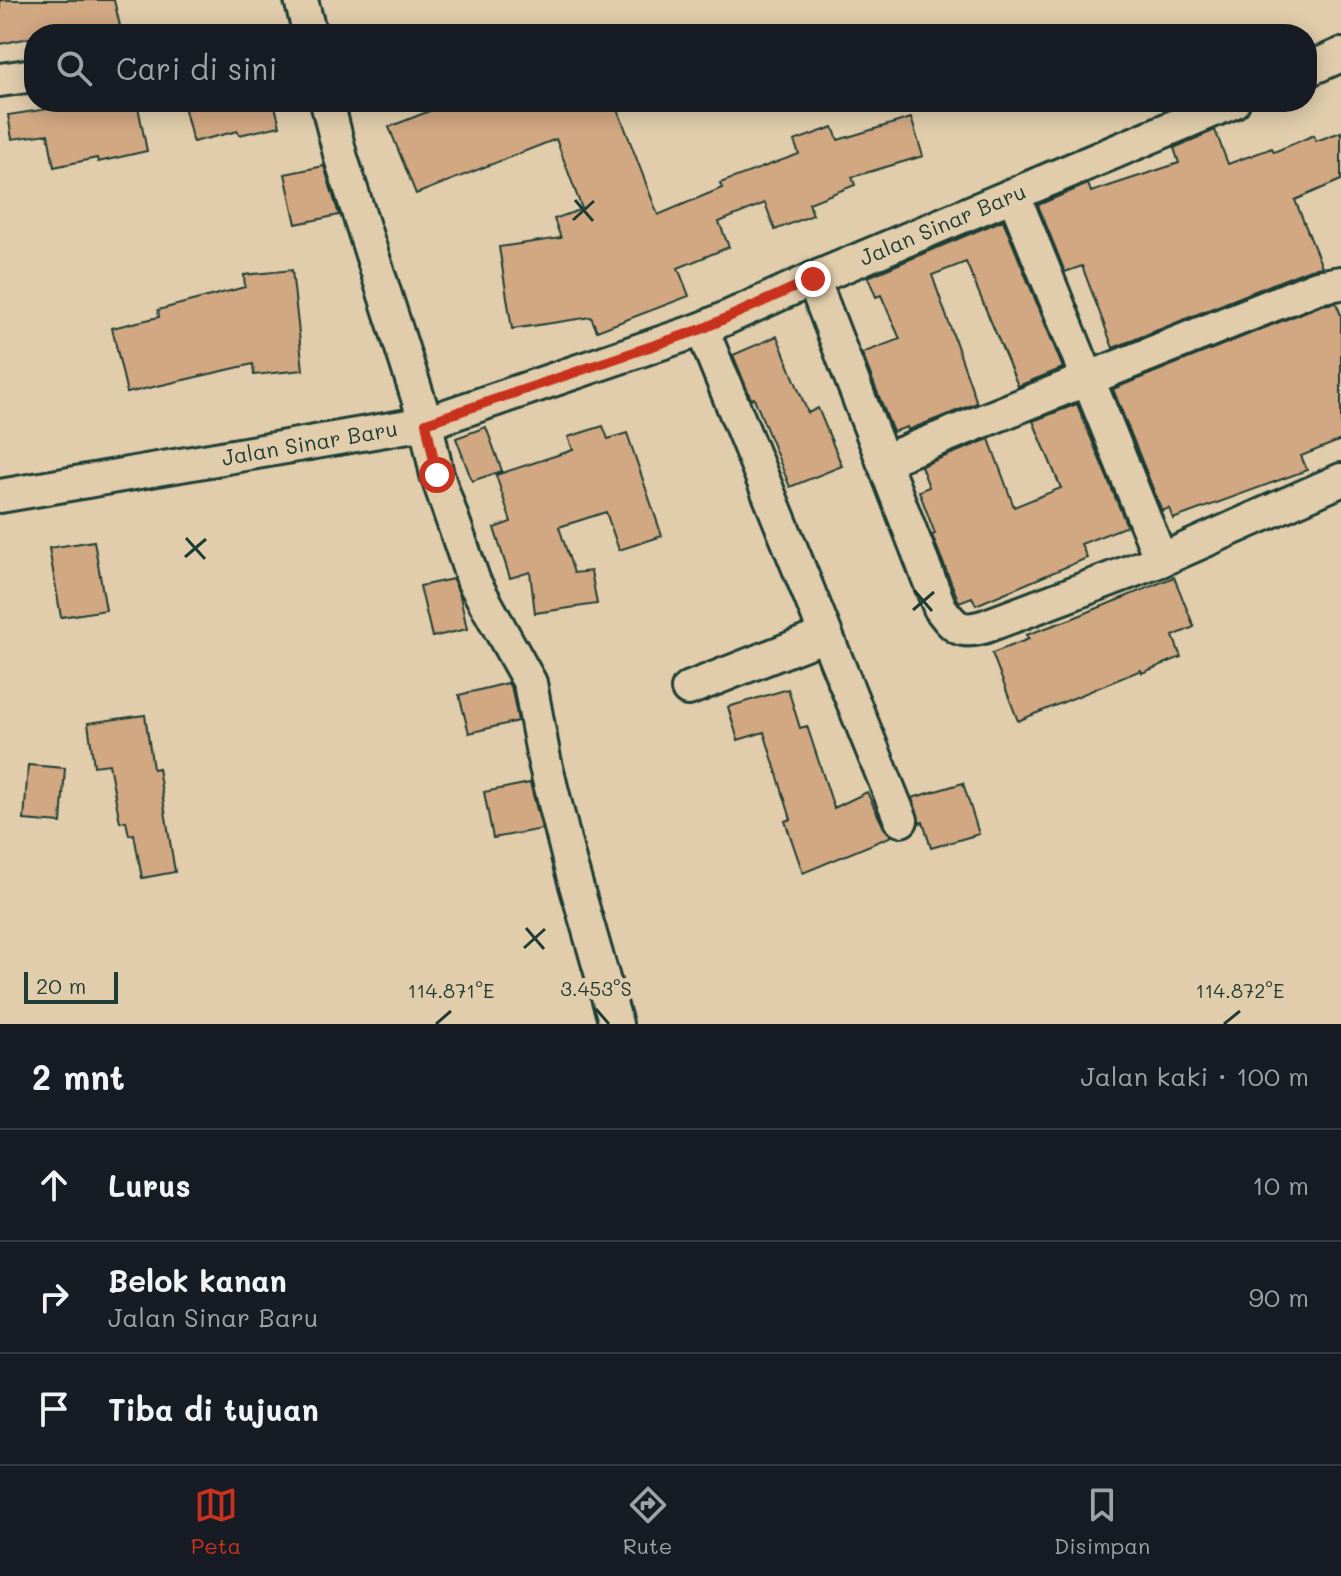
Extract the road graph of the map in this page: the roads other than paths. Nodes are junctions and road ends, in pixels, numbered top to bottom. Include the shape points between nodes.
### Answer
1 (301, 0) edge
2 (307, 24) edge
3 (1341, 55) edge
4 (1317, 66) edge
5 (24, 76) edge
6 (0, 80) edge
7 (330, 112) edge
8 (1210, 112) edge
9 (1014, 196) junction
10 (813, 279) junction
11 (1341, 283) edge
12 (702, 329) junction
13 (1090, 379) junction
14 (426, 423) junction
15 (883, 461) junction
16 (1341, 480) edge
17 (0, 496) edge
18 (1161, 560) junction
19 (825, 635) junction
20 (688, 689) dead end
21 (901, 820) dead end
22 (616, 1024) edge

1 - 2 street
3 - 4 street
5 - 6 street
7 - 14 street
8 - 9 street, Jalan Sinar Baru
9 - 10 street, Jalan Sinar Baru
9 - 13 street
10 - 12 street, Jalan Sinar Baru
10 - 15 street
11 - 13 street via 1317,287
12 - 14 street, Jalan Sinar Baru
12 - 19 street
13 - 15 street
13 - 18 street
14 - 17 street, Jalan Sinar Baru
14 - 22 street via 437,475 474,582 530,683 566,849
15 - 18 street via 940,608 954,626 970,631 986,626
16 - 18 street
19 - 20 street
19 - 21 street

